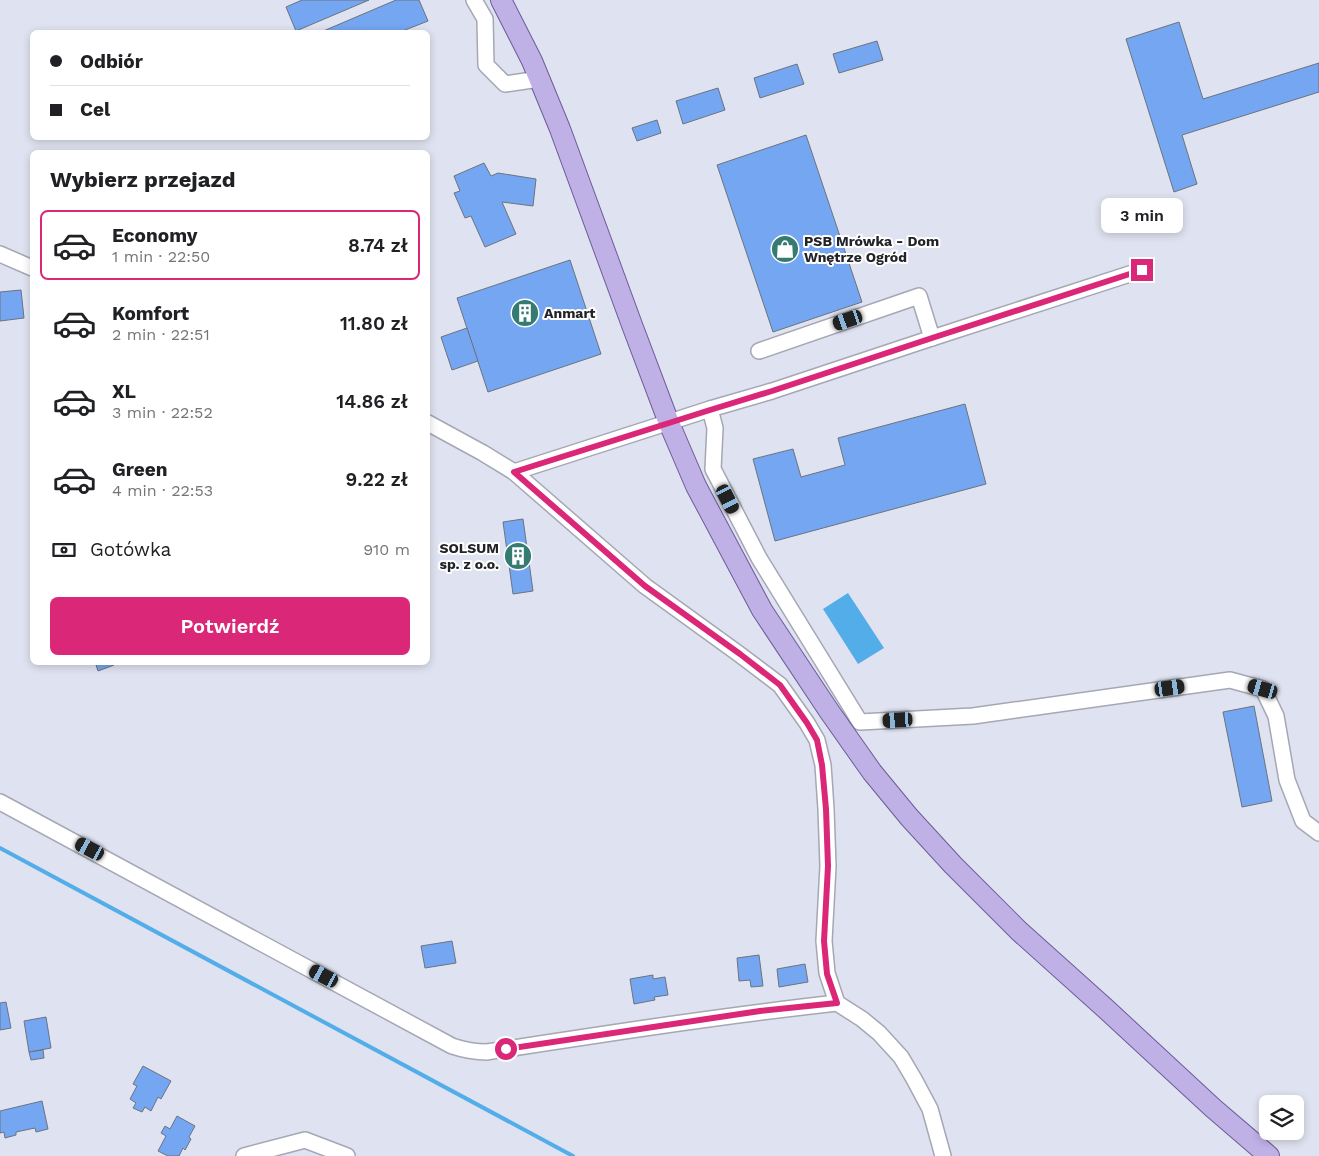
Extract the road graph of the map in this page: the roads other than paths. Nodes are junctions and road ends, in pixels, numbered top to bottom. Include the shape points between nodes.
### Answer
1 (474, 0) edge
2 (501, 0) edge
3 (540, 79) junction
4 (0, 254) edge
5 (30, 267) edge
6 (1142, 270) dead end
7 (932, 338) junction
8 (759, 351) dead end
9 (710, 410) junction
10 (669, 423) junction
11 (430, 424) edge
12 (514, 472) junction
13 (0, 802) edge
14 (1319, 833) edge
15 (837, 1003) junction
16 (244, 1156) edge
17 (347, 1156) edge
18 (943, 1156) edge
19 (1269, 1156) edge

1 - 3 street via 485,19 486,65 505,84
2 - 3 main road
3 - 10 main road
4 - 5 street
6 - 7 street
7 - 8 street via 919,296
7 - 9 street
9 - 10 street
9 - 14 street via 715,428 713,469 759,558 860,722 974,716 1230,680 1263,689 1276,716 1287,780 1299,813 1303,821
10 - 12 street
10 - 19 main road via 696,486 762,610 878,780 953,865 1019,931
11 - 12 street
12 - 15 street via 645,586 780,685 807,723 817,740 822,765 828,866 824,941 827,974
13 - 15 street via 464,1050 487,1052 760,1011
15 - 18 street via 880,1033 901,1057 930,1109
16 - 17 street via 305,1140

